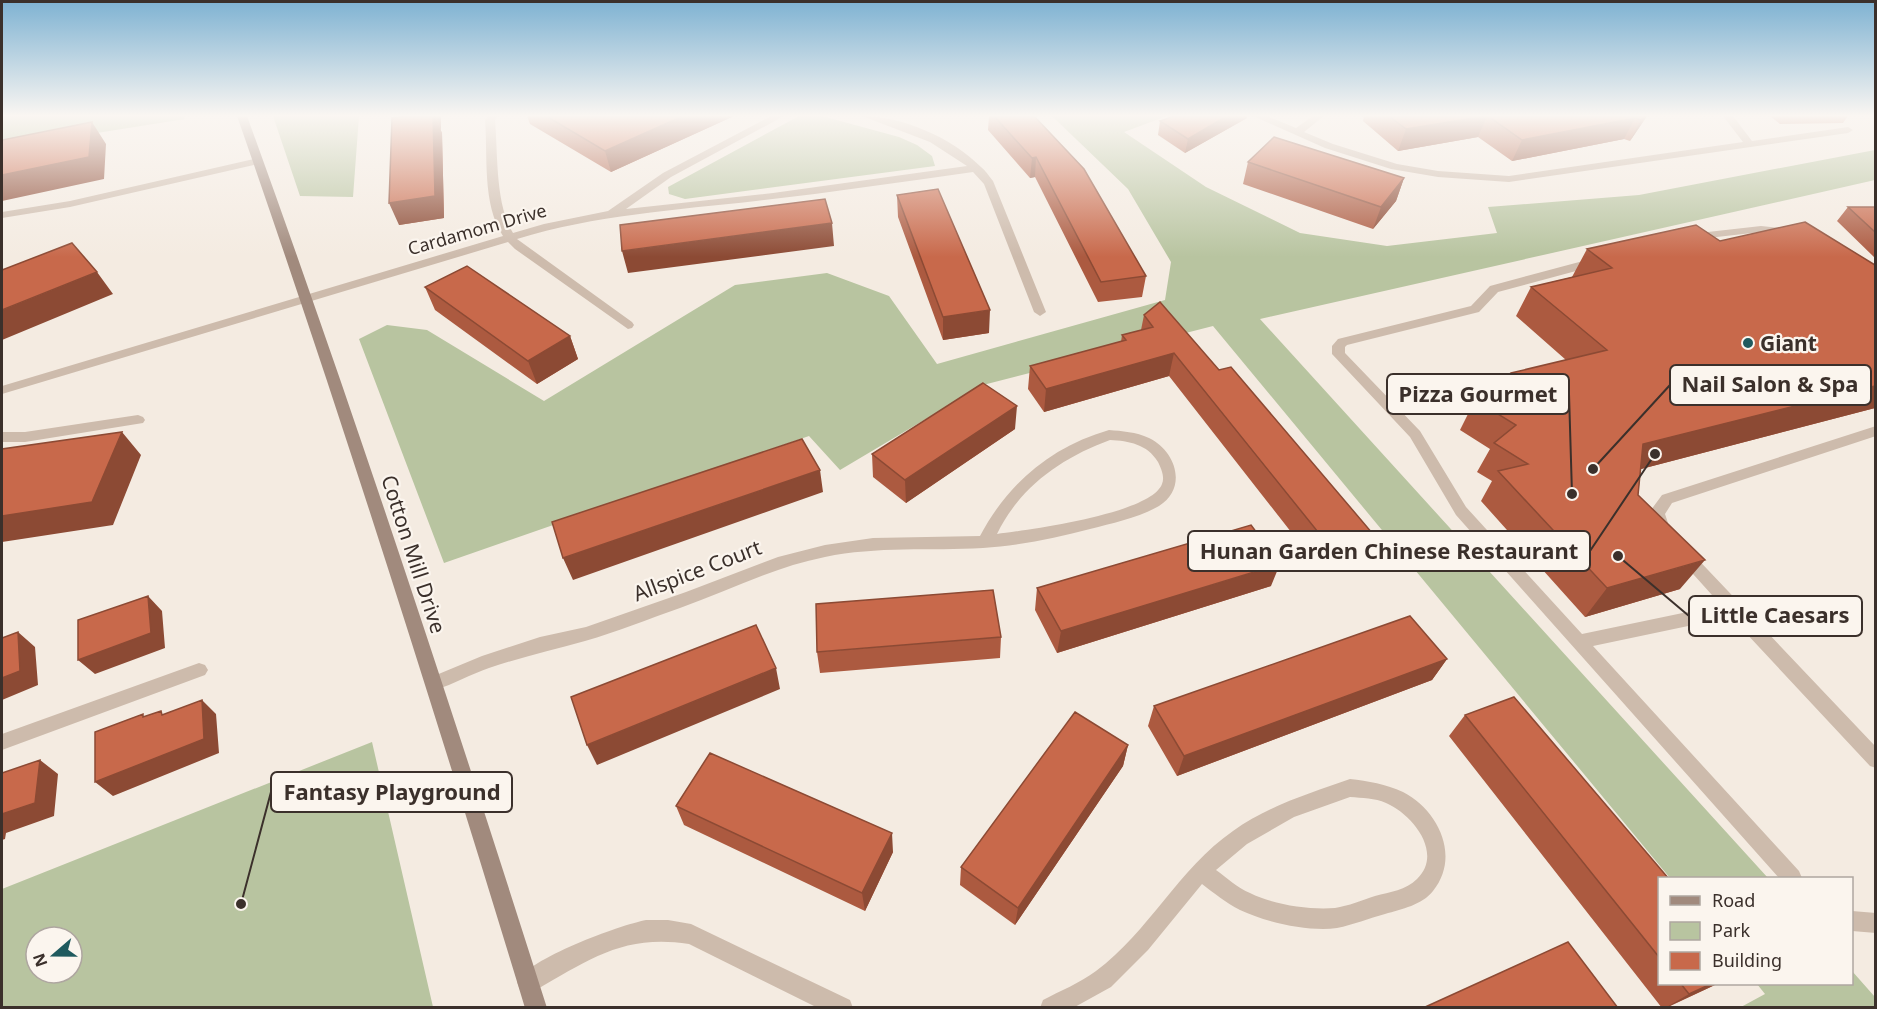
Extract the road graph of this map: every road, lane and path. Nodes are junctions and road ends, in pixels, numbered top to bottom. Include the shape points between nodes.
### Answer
1 (245, 163) edge
2 (259, 163) edge
3 (494, 163) edge
4 (689, 163) edge
5 (971, 163) edge
6 (1385, 163) edge
7 (1622, 163) edge
8 (977, 168) junction
9 (612, 214) junction
10 (2, 215) edge
11 (510, 237) junction
12 (1676, 240) edge
13 (1804, 240) edge
14 (1608, 258) edge
15 (307, 299) junction
16 (1040, 312) dead end
17 (628, 325) dead end
18 (2, 390) edge
19 (138, 420) dead end
20 (1875, 431) edge
21 (2, 437) edge
22 (985, 542) junction
23 (1736, 609) junction
24 (1578, 642) junction
25 (199, 670) dead end
26 (435, 684) junction
27 (2, 742) edge
28 (1875, 760) edge
29 (1200, 871) junction
30 (1790, 877) edge
31 (1853, 921) edge
32 (1875, 923) edge
33 (528, 982) junction
34 (536, 1008) edge
35 (842, 1008) edge
36 (1051, 1008) edge

1 - 10 street via 70,204
2 - 15 street, Cotton Mill Drive
3 - 11 street via 502,223
4 - 9 street
5 - 8 street
6 - 7 street via 1438,174 1509,179
8 - 9 street, Cardamom Drive
8 - 16 street via 989,183
9 - 11 street, Cardamom Drive
11 - 15 street, Cardamom Drive
11 - 17 street
12 - 13 street via 1761,229 1785,231
14 - 24 street via 1494,289 1475,309 1338,346 1339,354 1415,434 1461,511
15 - 18 street, Cardamom Drive
15 - 26 street, Cotton Mill Drive
19 - 21 street
20 - 23 street via 1661,504 1658,523 1664,534
22 - 22 street, Allspice Court via 1050,533 1141,507 1167,490 1168,466 1156,449 1143,440 1126,435 1094,440 1032,475 1009,499
22 - 26 street, Allspice Court via 873,544 778,563 586,634 482,663
23 - 24 street
23 - 28 street
24 - 30 street
25 - 27 street
26 - 33 street, Cotton Mill Drive
29 - 29 street via 1240,837 1288,810 1350,788 1374,790 1399,800 1433,834 1438,853 1434,874 1421,891 1336,918 1290,916 1245,902
29 - 36 street via 1141,943 1110,972
31 - 32 street
33 - 34 street, Cotton Mill Drive
33 - 35 street via 609,939 644,929 677,931 691,934

